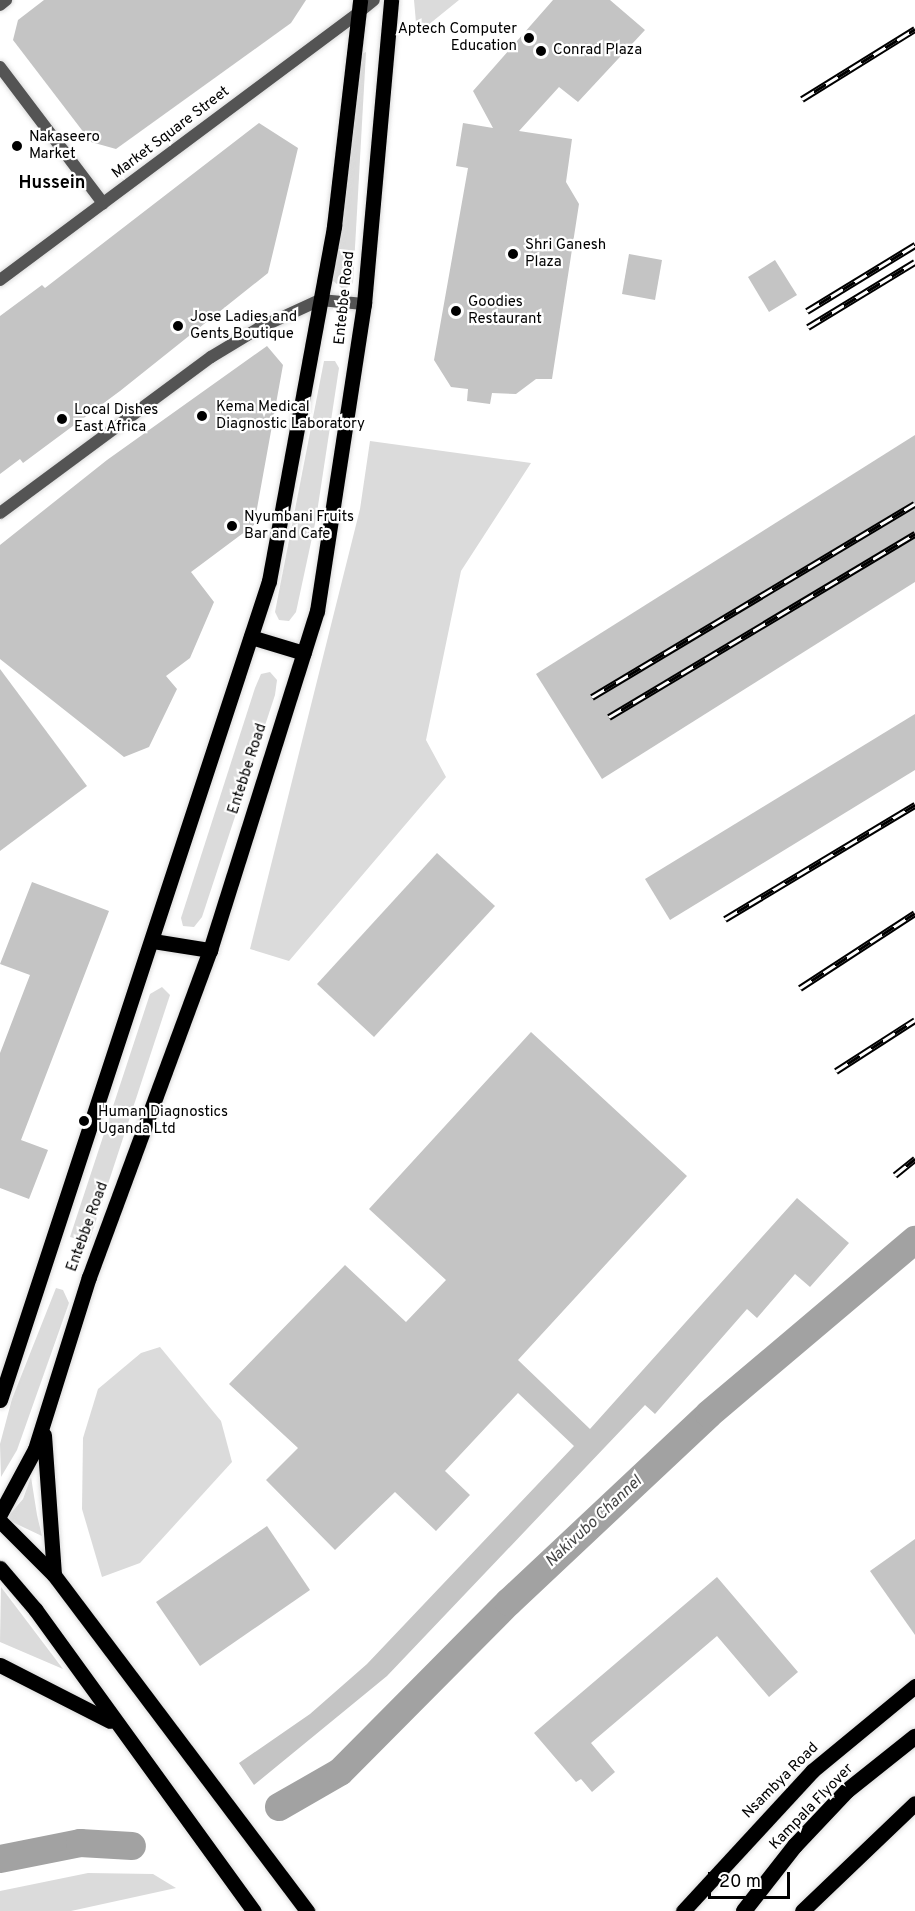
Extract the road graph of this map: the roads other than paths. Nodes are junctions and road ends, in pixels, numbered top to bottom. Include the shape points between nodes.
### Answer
1 (6, 0) edge
2 (374, 0) edge
3 (391, 0) edge
4 (0, 5) edge
5 (360, 6) edge
6 (0, 68) edge
7 (103, 203) junction
8 (0, 280) edge
9 (320, 300) junction
10 (364, 304) junction
11 (0, 513) edge
12 (251, 637) junction
13 (304, 653) junction
14 (153, 941) junction
15 (210, 950) junction
16 (0, 1400) edge
17 (45, 1420) junction
18 (0, 1514) edge
19 (0, 1521) edge
20 (0, 1568) edge
21 (54, 1575) junction
22 (0, 1665) edge
23 (915, 1686) edge
24 (115, 1724) junction
25 (915, 1737) edge
26 (915, 1803) edge
27 (255, 1911) edge
28 (307, 1911) edge
29 (682, 1911) edge
30 (744, 1911) edge
31 (802, 1911) edge

1 - 4 street
2 - 5 street, Market Square Street
3 - 10 main road, Entebbe Road
5 - 7 street, Market Square Street
5 - 9 main road, Entebbe Road
6 - 7 street
7 - 8 street, Market Square Street
9 - 10 street
9 - 11 street via 284,314 211,357
9 - 12 main road, Entebbe Road via 269,580
10 - 13 main road, Entebbe Road via 330,545
12 - 13 main road
12 - 14 main road, Entebbe Road
13 - 15 main road, Entebbe Road
14 - 15 main road
14 - 16 main road, Entebbe Road
15 - 17 main road, Entebbe Road via 89,1277
17 - 18 main road, Entebbe Road
17 - 21 main road via 46,1509
19 - 21 main road
20 - 24 main road via 35,1609
21 - 28 main road
22 - 24 main road
23 - 29 main road, Nsambya Road via 812,1771
24 - 27 main road
25 - 30 highway, Kampala Flyover via 847,1791 795,1846
26 - 31 main road

